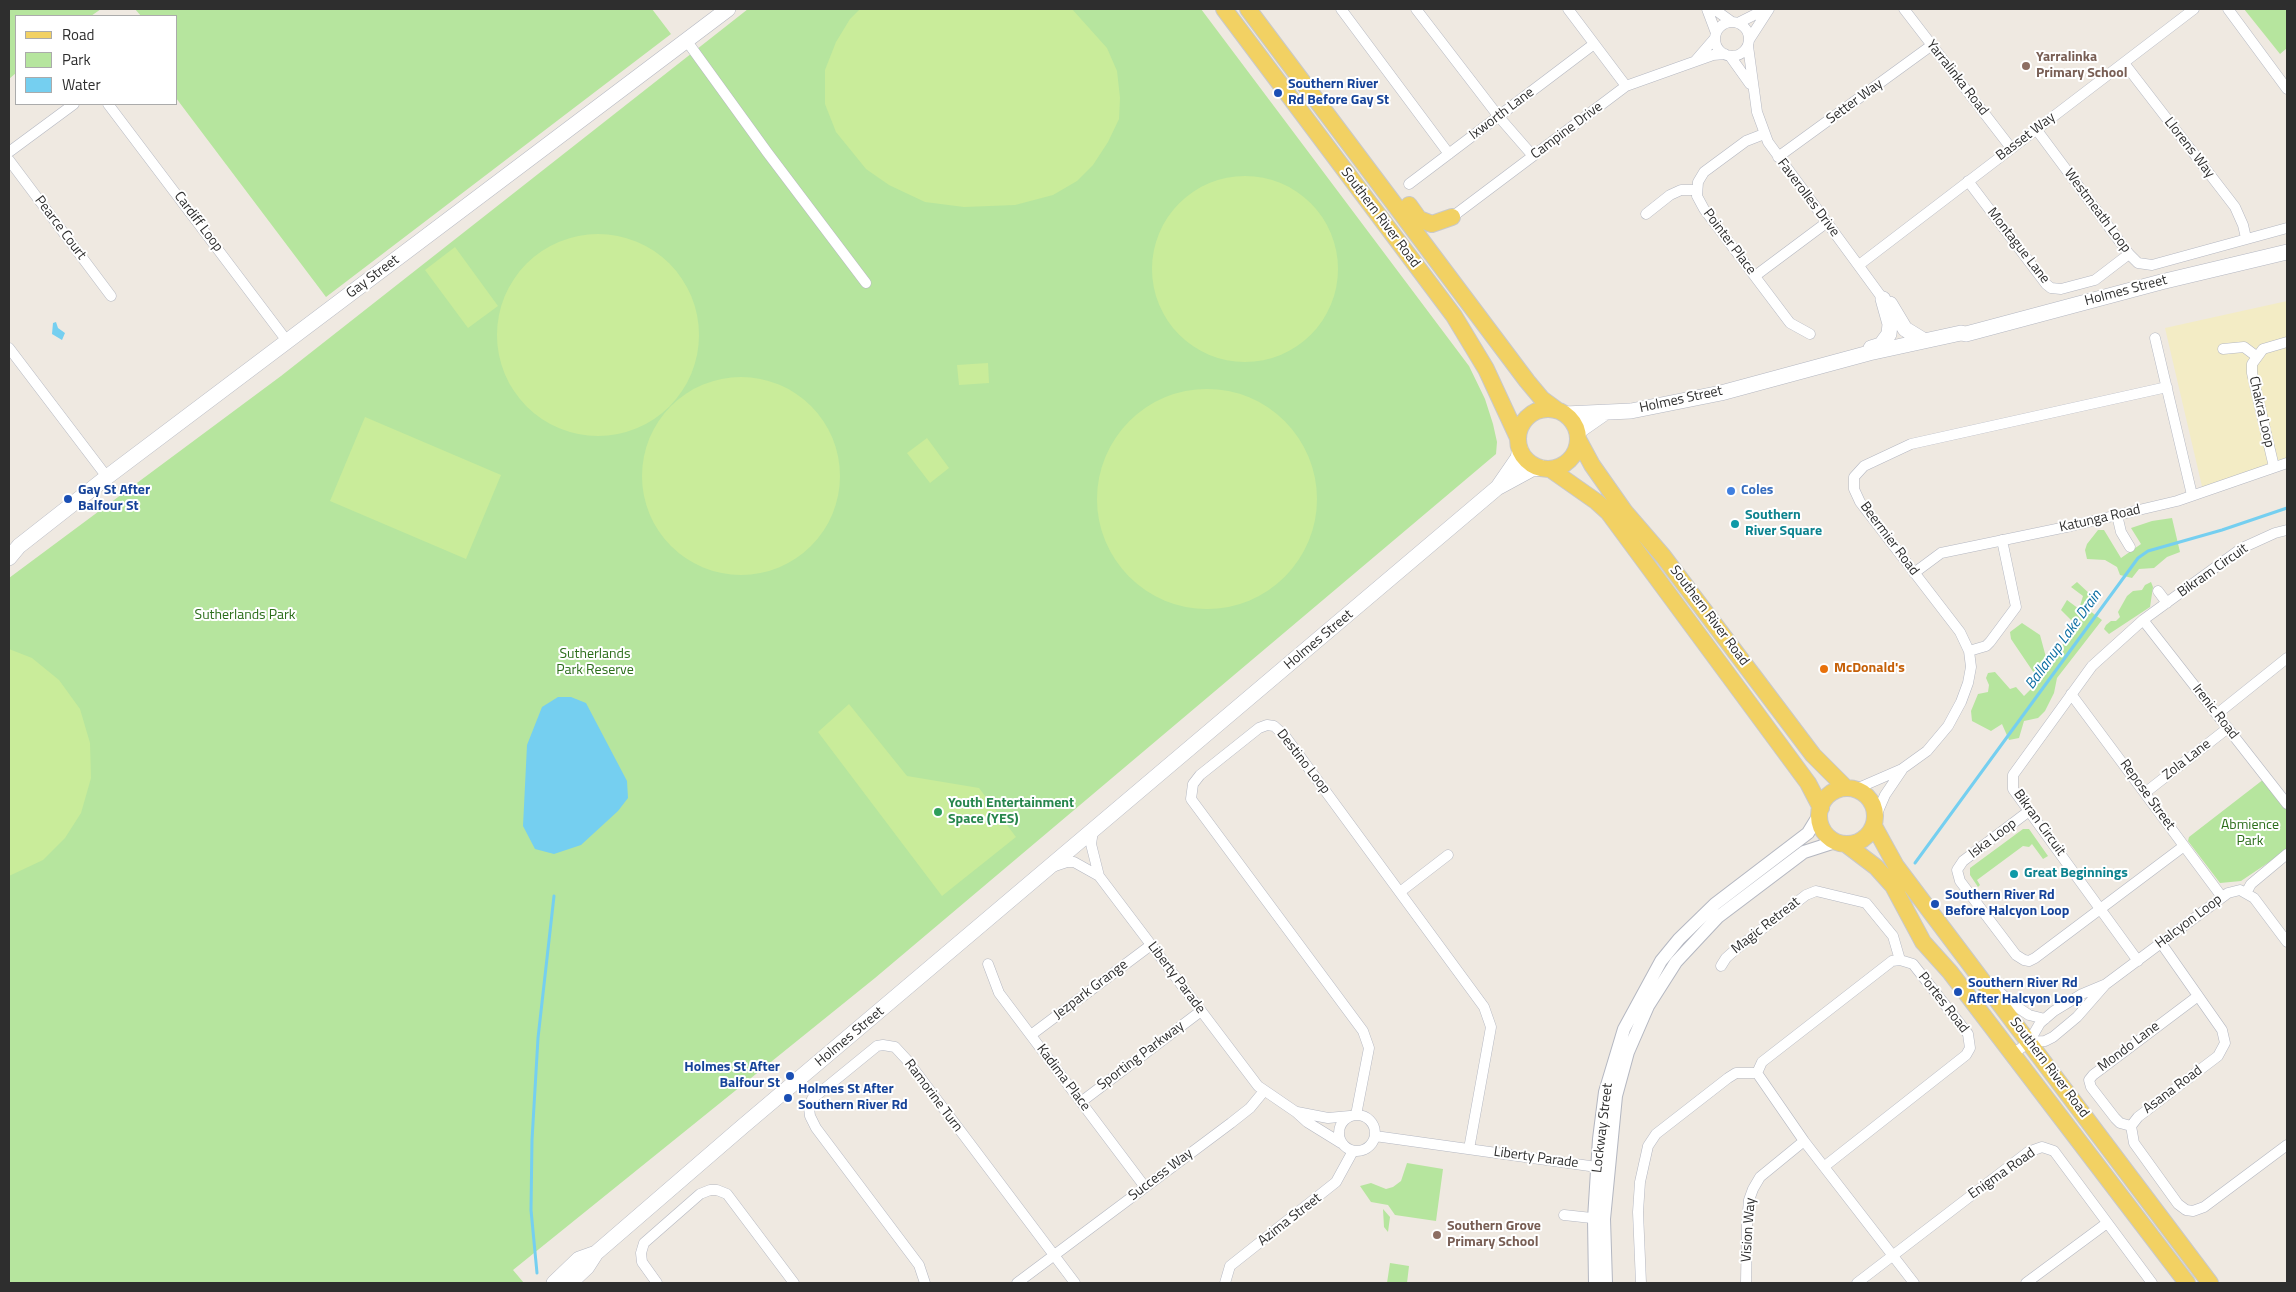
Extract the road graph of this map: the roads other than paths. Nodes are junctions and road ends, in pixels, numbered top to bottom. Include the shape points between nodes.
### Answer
1 (728, 9) edge
2 (1341, 9) edge
3 (1416, 9) edge
4 (1568, 9) edge
5 (1707, 9) edge
6 (1714, 9) edge
7 (1768, 9) edge
8 (1904, 9) edge
9 (2194, 9) edge
10 (2228, 9) edge
11 (1252, 10) edge
12 (1230, 14) edge
13 (1735, 22) junction
14 (1715, 36) junction
15 (686, 40) junction
16 (1748, 43) junction
17 (1594, 44) junction
18 (1932, 46) junction
19 (1728, 55) junction
20 (1693, 63) junction
21 (2124, 63) junction
22 (1626, 86) junction
23 (1752, 87) junction
24 (2287, 89) edge
25 (73, 105) edge
26 (109, 105) edge
27 (1499, 117) junction
28 (2036, 129) junction
29 (1764, 134) junction
30 (2011, 148) junction
31 (9, 152) edge
32 (1449, 154) junction
33 (1533, 156) junction
34 (1778, 157) junction
35 (9, 160) edge
36 (1365, 162) junction
37 (1968, 181) junction
38 (1409, 184) dead end
39 (1696, 190) junction
40 (1646, 214) dead end
41 (1452, 217) joint
42 (1826, 223) junction
43 (2287, 228) edge
44 (2246, 238) junction
45 (2287, 252) edge
46 (2129, 254) junction
47 (1859, 265) junction
48 (1755, 276) junction
49 (866, 284) dead end
50 (111, 296) dead end
51 (1883, 299) junction
52 (1810, 334) dead end
53 (1966, 334) junction
54 (2156, 338) dead end
55 (1923, 340) junction
56 (287, 342) junction
57 (2287, 342) edge
58 (9, 348) edge
59 (2223, 349) dead end
60 (2256, 356) junction
61 (1796, 372) junction
62 (1759, 383) junction
63 (2167, 387) junction
64 (1561, 412) junction
65 (1603, 414) junction
66 (1578, 437) junction
67 (1519, 444) junction
68 (2287, 463) edge
69 (2274, 468) junction
70 (1546, 469) junction
71 (107, 477) junction
72 (1497, 488) junction
73 (2192, 495) junction
74 (2117, 515) junction
75 (2287, 530) edge
76 (2002, 540) junction
77 (2130, 547) dead end
78 (14, 548) edge
79 (9, 558) edge
80 (1914, 573) junction
81 (2158, 590) dead end
82 (2167, 603) junction
83 (2143, 620) junction
84 (1969, 651) junction
85 (2287, 658) edge
86 (2071, 694) junction
87 (2217, 714) junction
88 (2228, 728) junction
89 (1902, 769) junction
90 (1851, 789) junction
91 (1139, 790) junction
92 (2146, 792) junction
93 (2287, 801) edge
94 (1820, 811) junction
95 (2029, 811) junction
96 (1875, 822) junction
97 (1093, 831) junction
98 (1841, 843) junction
99 (2184, 846) junction
100 (2287, 854) edge
101 (1448, 855) dead end
102 (1051, 867) junction
103 (1099, 876) junction
104 (1400, 892) junction
105 (2246, 893) junction
106 (2222, 897) junction
107 (2100, 908) junction
108 (989, 917) junction
109 (2287, 942) edge
110 (2160, 943) junction
111 (1151, 945) junction
112 (1900, 960) junction
113 (2138, 961) junction
114 (988, 964) dead end
115 (1721, 966) dead end
116 (1982, 978) junction
117 (2106, 984) junction
118 (2198, 996) junction
119 (1201, 1011) junction
120 (2045, 1019) junction
121 (1031, 1035) junction
122 (2029, 1042) junction
123 (2013, 1054) junction
124 (1757, 1073) junction
125 (1264, 1090) junction
126 (1081, 1102) junction
127 (1296, 1112) junction
128 (1354, 1116) junction
129 (2131, 1126) junction
130 (1375, 1136) junction
131 (1804, 1141) junction
132 (1341, 1143) junction
133 (2287, 1145) edge
134 (1469, 1149) junction
135 (1353, 1151) junction
136 (1825, 1166) junction
137 (1603, 1168) junction
138 (1145, 1187) junction
139 (1564, 1215) dead end
140 (1599, 1219) junction
141 (2108, 1223) junction
142 (596, 1253) junction
143 (1054, 1256) junction
144 (1893, 1256) junction
145 (554, 1283) edge
146 (570, 1283) edge
147 (657, 1283) edge
148 (794, 1283) edge
149 (925, 1283) edge
150 (1017, 1283) edge
151 (1075, 1283) edge
152 (1225, 1283) edge
153 (1595, 1283) edge
154 (1606, 1283) edge
155 (1641, 1283) edge
156 (1746, 1283) edge
157 (1857, 1283) edge
158 (1914, 1283) edge
159 (2026, 1283) edge
160 (2152, 1283) edge
161 (2186, 1283) edge
162 (2210, 1283) edge

1 - 15 main road, Gay Street
2 - 32 street
3 - 27 street
4 - 17 street
5 - 14 street
6 - 13 street
7 - 13 street
7 - 16 street
8 - 18 street, Yarralinka Road
9 - 21 street, Basset Way
10 - 24 street
11 - 12 street
11 - 36 main road, Southern River Road
12 - 67 main road, Southern River Road via 1454,316 1486,369
13 - 14 street via 1721,25
13 - 16 street via 1747,30
14 - 19 street via 1717,48
14 - 20 street, Campine Drive
15 - 49 street
15 - 56 main road, Gay Street
16 - 19 street via 1740,54
16 - 23 street, Faverolles Drive
17 - 22 street
17 - 27 street, Ixworth Lane
18 - 30 street, Yarralinka Road
18 - 34 street, Setter Way
19 - 20 street, Campine Drive via 1714,55
19 - 23 street, Faverolles Drive
20 - 22 street, Campine Drive
21 - 28 street, Basset Way
21 - 44 street, Llorens Way via 2235,207
22 - 33 street, Campine Drive
23 - 29 street, Faverolles Drive
25 - 31 street
26 - 56 street, Cardiff Loop
27 - 32 street, Ixworth Lane
27 - 33 street
28 - 30 street, Basset Way
28 - 46 street, Westmeath Loop
29 - 34 street, Faverolles Drive
29 - 39 street via 1746,141 1704,172
30 - 37 street, Basset Way
32 - 38 street, Ixworth Lane
33 - 41 street, Campine Drive
34 - 42 street, Faverolles Drive
35 - 50 street, Pearce Court
36 - 41 main road via 1374,162 1378,166 1424,222 1437,223
36 - 64 main road, Southern River Road via 1542,399
37 - 46 street, Montague Lane via 2051,288 2061,289 2095,280
37 - 47 street, Basset Way
39 - 40 street via 1681,190 1670,195
39 - 48 street, Pointer Place via 1704,209
42 - 47 street, Faverolles Drive
42 - 48 street
43 - 44 street, Westmeath Loop
44 - 46 street, Westmeath Loop via 2152,265 2138,263
45 - 53 main road, Holmes Street
47 - 51 street, Faverolles Drive
48 - 52 street, Pointer Place via 1790,323
51 - 55 main road via 1906,329
51 - 61 main road via 1890,324 1886,341 1863,350 1814,360
53 - 55 main road, Holmes Street
53 - 62 main road, Holmes Street via 1915,350
54 - 63 street
55 - 61 main road, Holmes Street
56 - 71 main road, Gay Street
57 - 60 street, Chakra Loop via 2263,349
58 - 71 street
59 - 60 street, Chakra Loop via 2244,347
60 - 69 street, Chakra Loop via 2252,373
61 - 62 main road, Holmes Street
62 - 65 main road, Holmes Street
63 - 73 street
63 - 80 street, Beermier Road via 1911,444 1864,466 1854,476 1854,489 1860,502
64 - 65 main road, Holmes Street
64 - 66 main road via 1572,421
64 - 67 main road via 1543,409 1531,414 1522,425
65 - 66 main road, Holmes Street via 1580,430
66 - 70 main road via 1570,459 1558,467
66 - 90 main road, Southern River Road via 1592,465 1625,512 1663,556 1812,755
67 - 70 main road via 1525,458
67 - 72 main road, Holmes Street via 1518,458
68 - 69 street, Katunga Road
69 - 73 street, Katunga Road
70 - 72 main road, Holmes Street via 1532,469
70 - 94 main road, Southern River Road via 1597,502 1613,519 1808,783
71 - 78 main road, Gay Street
72 - 91 main road, Holmes Street
73 - 74 street, Katunga Road
74 - 76 street, Katunga Road
74 - 77 street via 2121,532
75 - 82 street, Bikram Circuit via 2242,548
76 - 80 street, Katunga Road via 1942,553
76 - 84 street via 2016,607 1986,646
78 - 79 main road, Gay Street
80 - 84 street, Beermier Road via 1960,632
81 - 82 street
82 - 83 street, Bikram Circuit
83 - 86 street, Bikran Circuit via 2092,666
83 - 87 street, Irenic Road
84 - 89 street, Beermier Road via 1968,683 1948,726 1927,751
85 - 87 street
86 - 92 street, Repose Street
86 - 95 street, Bikran Circuit via 2012,775 2013,789
87 - 88 street, Irenic Road
88 - 92 street, Zola Lane
88 - 93 street, Irenic Road
89 - 90 street, Beermier Road
89 - 96 street, Beermier Road via 1885,795
90 - 94 main road via 1840,789 1828,796
90 - 96 main road via 1870,800
91 - 97 main road, Holmes Street
91 - 108 main road, Holmes Street via 1109,807 1037,867
92 - 99 street, Repose Street
94 - 98 main road via 1823,830
94 - 137 street, Lockway Street via 1808,833 1715,904 1661,961 1624,1029 1613,1058 1605,1092
95 - 107 street, Bikran Circuit
95 - 107 street, Iska Loop via 1963,861 1957,870 1960,881 2016,955 2029,961
96 - 98 main road via 1866,838 1854,844
96 - 116 main road, Southern River Road via 1896,866
97 - 102 main road, Holmes Street
97 - 103 street via 1091,844
98 - 123 main road, Southern River Road via 1876,867 1893,886 1923,942
98 - 137 street, Lockway Street via 1804,852 1718,917 1696,938 1663,980 1633,1038 1623,1068
99 - 106 street, Repose Street
99 - 107 street
100 - 105 street
101 - 104 street
102 - 103 street, Liberty Parade via 1074,862
102 - 108 main road, Holmes Street
103 - 111 street, Liberty Parade
104 - 128 street, Destino Loop via 1285,736 1274,726 1259,728 1192,784 1190,799 1363,1031 1369,1048
104 - 134 street, Destino Loop via 1484,1007 1491,1026
105 - 106 street, Halcyon Loop via 2240,890
105 - 109 street via 2254,898
106 - 110 street, Halcyon Loop
107 - 113 street, Bikran Circuit
108 - 142 main road, Holmes Street
110 - 113 street, Halcyon Loop
110 - 118 street, Asana Road
111 - 119 street, Liberty Parade
111 - 121 street, Jezpark Grange
112 - 115 street, Magic Retreat via 1893,936 1866,903 1816,891 1735,950
112 - 124 street via 1892,961 1762,1062
112 - 136 street, Portes Road via 1913,964 1968,1034 1970,1048 1966,1055
113 - 117 street, Halcyon Loop
114 - 121 street, Kadima Place via 999,992
116 - 120 street via 2029,1015
116 - 122 main road, Southern River Road
117 - 120 street, Halcyon Loop via 2072,1000
117 - 122 street, Halcyon Loop via 2077,1017 2053,1037
118 - 129 street, Asana Road via 2222,1030 2225,1043 2218,1056 2138,1117
118 - 129 street, Mondo Lane via 2092,1075 2091,1087 2115,1118
119 - 125 street, Liberty Parade
119 - 126 street, Sporting Parkway
120 - 122 street, Halcyon Loop
121 - 126 street, Kadima Place
122 - 123 street, Halcyon Loop
122 - 162 main road, Southern River Road
123 - 161 main road, Southern River Road
124 - 131 street
124 - 155 street via 1736,1073 1728,1078 1679,1114 1656,1134 1648,1146 1638,1205
125 - 127 street, Liberty Parade
125 - 138 street, Success Way via 1242,1115
126 - 138 street, Kadima Place
127 - 128 street, Liberty Parade via 1328,1118
127 - 132 street, Liberty Parade
128 - 130 street via 1370,1121
128 - 132 street via 1344,1120 1339,1128
129 - 133 street, Asana Road via 2134,1143 2178,1204 2193,1211 2204,1208
130 - 134 street, Liberty Parade
130 - 135 street via 1369,1147
131 - 136 street
131 - 156 street, Vision Way via 1760,1177 1753,1189 1746,1223
132 - 135 street
134 - 137 street, Liberty Parade
135 - 152 street, Azima Street via 1336,1182 1230,1266
136 - 144 street
137 - 140 street, Lockway Street
138 - 143 street, Success Way
139 - 140 street
140 - 153 street, Lockway Street
140 - 154 street, Lockway Street
141 - 144 street, Enigma Road via 2054,1151 2042,1147 2028,1152
141 - 159 street
141 - 160 street, Enigma Road
142 - 145 main road, Holmes Street via 579,1258
142 - 146 main road, Holmes Street
143 - 149 street, Ramorine Turn via 907,1060 894,1047 877,1046 812,1100 810,1116 920,1265
143 - 150 street, Success Way
143 - 151 street, Ramorine Turn
144 - 157 street, Enigma Road
144 - 158 street
147 - 148 street via 642,1262 644,1243 700,1194 710,1190 722,1190 727,1194

